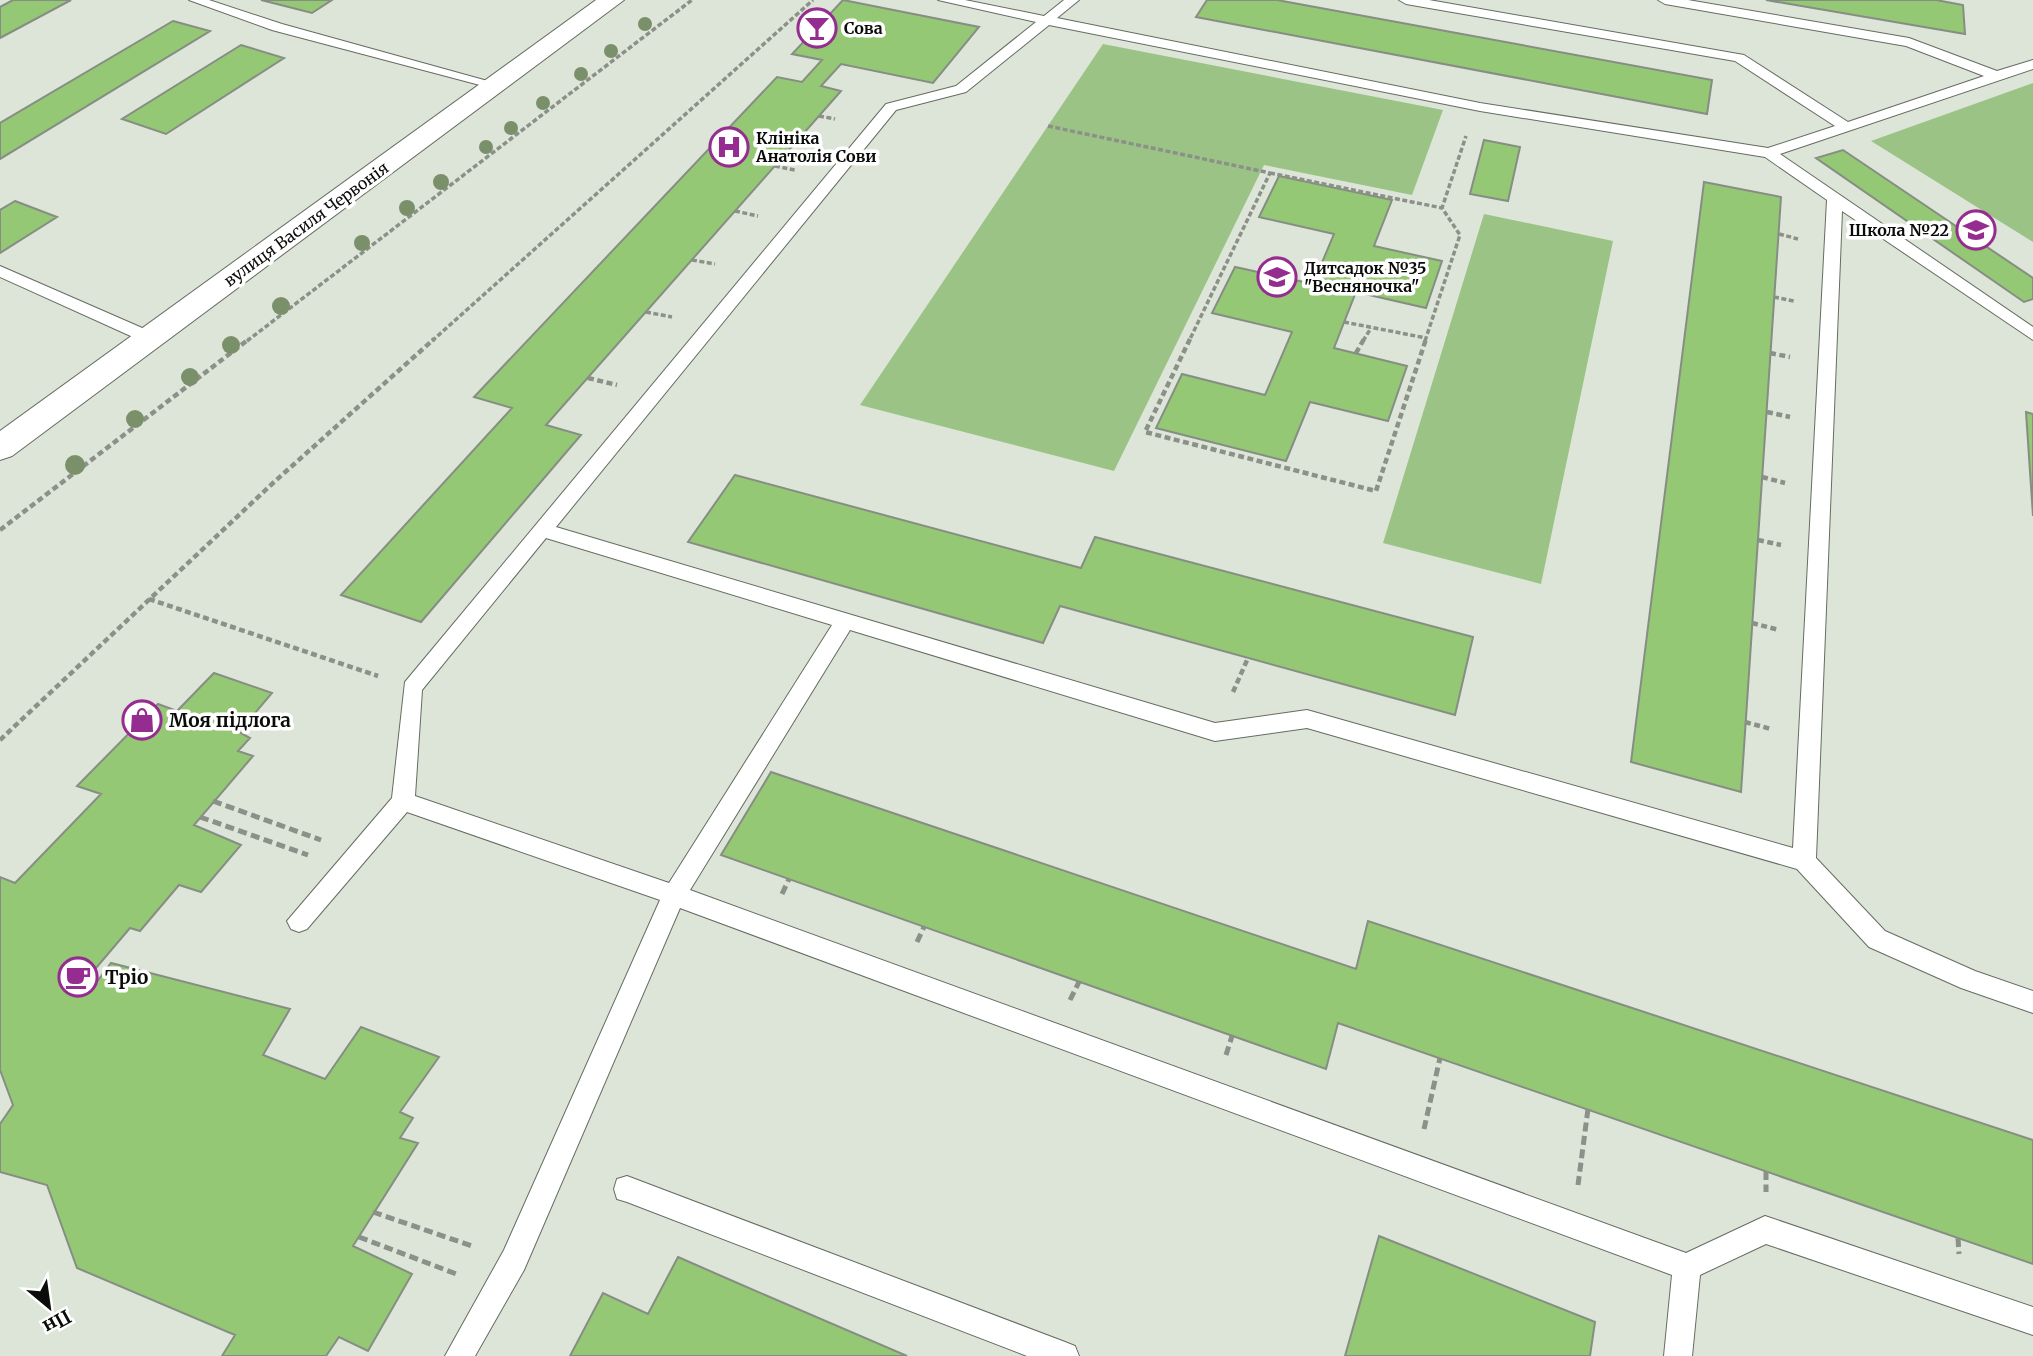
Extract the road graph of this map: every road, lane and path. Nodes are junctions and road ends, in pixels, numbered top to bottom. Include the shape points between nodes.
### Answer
1 (196, 0) edge
2 (612, 0) edge
3 (692, 0) edge
4 (813, 0) edge
5 (945, 0) edge
6 (1072, 0) edge
7 (1406, 0) edge
8 (1665, 0) edge
9 (1045, 21) junction
10 (2033, 64) edge
11 (1996, 76) junction
12 (495, 85) junction
13 (1480, 107) junction
14 (1048, 126) dead end
15 (1846, 127) junction
16 (1769, 153) junction
17 (1270, 173) junction
18 (1835, 199) junction
19 (1443, 208) junction
20 (0, 271) edge
21 (1345, 322) dead end
22 (1371, 328) junction
23 (2033, 335) edge
24 (150, 338) junction
25 (1426, 338) junction
26 (1356, 354) dead end
27 (0, 448) edge
28 (0, 530) edge
29 (542, 530) junction
30 (149, 599) junction
31 (845, 621) junction
32 (412, 688) junction
33 (0, 740) edge
34 (213, 801) dead end
35 (403, 801) junction
36 (200, 817) dead end
37 (351, 860) junction
38 (1804, 861) junction
39 (674, 895) junction
40 (299, 921) dead end
41 (2033, 1002) edge
42 (1440, 1058) dead end
43 (1588, 1110) dead end
44 (1415, 1167) junction
45 (627, 1189) dead end
46 (373, 1212) dead end
47 (1573, 1226) junction
48 (359, 1237) dead end
49 (514, 1260) junction
50 (1687, 1267) junction
51 (498, 1290) junction
52 (2033, 1321) edge
53 (459, 1356) edge
54 (1065, 1356) edge
55 (1678, 1356) edge

1 - 12 lane via 277,27
2 - 12 main road, вулиця Василя Червонія
3 - 28 path
4 - 30 path
5 - 9 lane
6 - 9 lane
7 - 15 lane via 1739,58
8 - 11 lane via 1909,42
9 - 13 lane
9 - 29 lane via 961,89 891,107
10 - 11 lane
11 - 15 lane
12 - 24 main road, вулиця Василя Червонія
13 - 16 lane
13 - 19 path via 1473,115
14 - 17 path
15 - 16 lane
16 - 18 lane
17 - 19 path
17 - 25 path via 1145,432 1376,491
18 - 23 lane
18 - 38 lane
19 - 25 path via 1460,235
20 - 24 lane
21 - 22 path
22 - 25 path
22 - 26 path
24 - 27 main road, вулиця Василя Червонія
29 - 31 lane
29 - 32 lane
30 - 32 path
30 - 33 path
31 - 38 lane via 1215,732 1307,719
31 - 39 lane
32 - 35 lane
34 - 37 path
35 - 37 lane
35 - 39 lane
36 - 37 path
37 - 40 lane
38 - 41 lane via 1877,939
39 - 44 lane
39 - 49 lane
42 - 44 path
43 - 47 path
44 - 47 lane
45 - 54 lane
46 - 49 path
47 - 50 lane
48 - 51 path
49 - 51 lane
50 - 52 lane via 1765,1230
50 - 55 lane
51 - 53 lane

